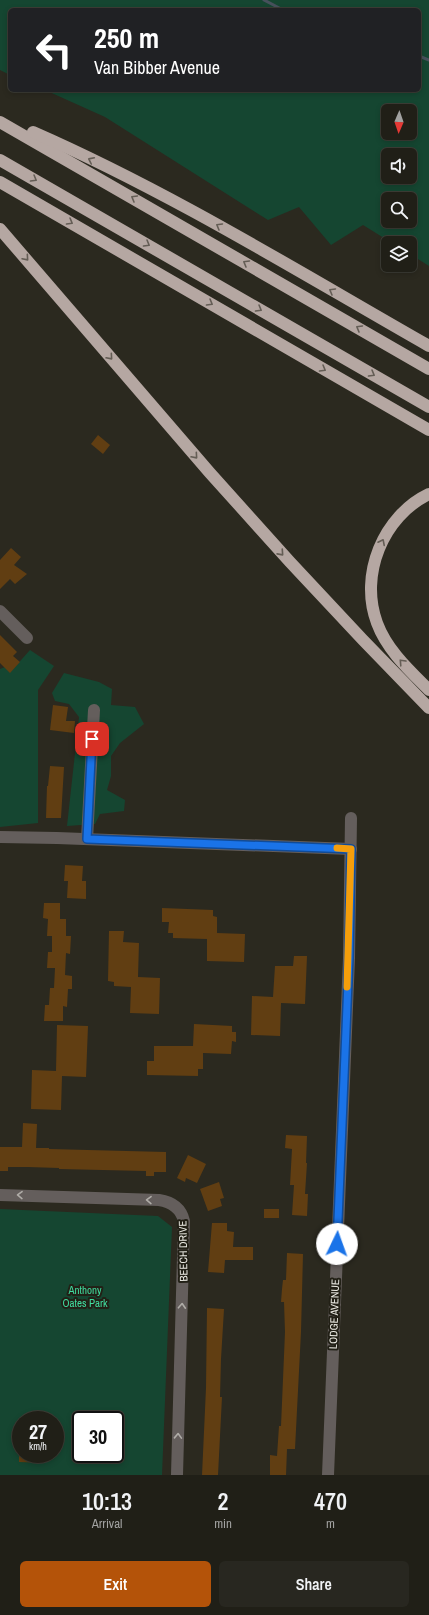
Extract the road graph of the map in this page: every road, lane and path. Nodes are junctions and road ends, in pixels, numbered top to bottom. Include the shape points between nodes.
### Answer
1 (0, 118) edge
2 (0, 122) edge
3 (0, 160) edge
4 (0, 182) edge
5 (0, 229) edge
6 (378, 317) junction
7 (429, 337) edge
8 (429, 346) edge
9 (429, 369) edge
10 (429, 407) edge
11 (429, 430) edge
12 (429, 494) edge
13 (0, 611) edge
14 (27, 638) dead end
15 (429, 690) edge
16 (429, 708) edge
17 (94, 710) dead end
18 (351, 818) dead end
19 (0, 837) edge
20 (87, 839) junction
21 (351, 849) junction
22 (0, 1195) edge
23 (177, 1475) edge
24 (328, 1475) edge

6 -> 1 highway via 156,192
9 -> 2 highway
3 -> 10 highway
4 -> 11 highway
5 -> 16 highway via 210,473 290,562
6 - 7 highway
6 - 8 highway
15 -> 12 highway via 397,656 381,633 371,598 372,571 382,540 404,511
13 - 14 street
17 - 20 street
18 - 21 street, LODGE AVENUE
19 - 20 street
20 - 21 street
21 - 24 street, LODGE AVENUE via 349,958
23 -> 22 street, BEECH DRIVE via 184,1236 181,1212 174,1205 159,1200

